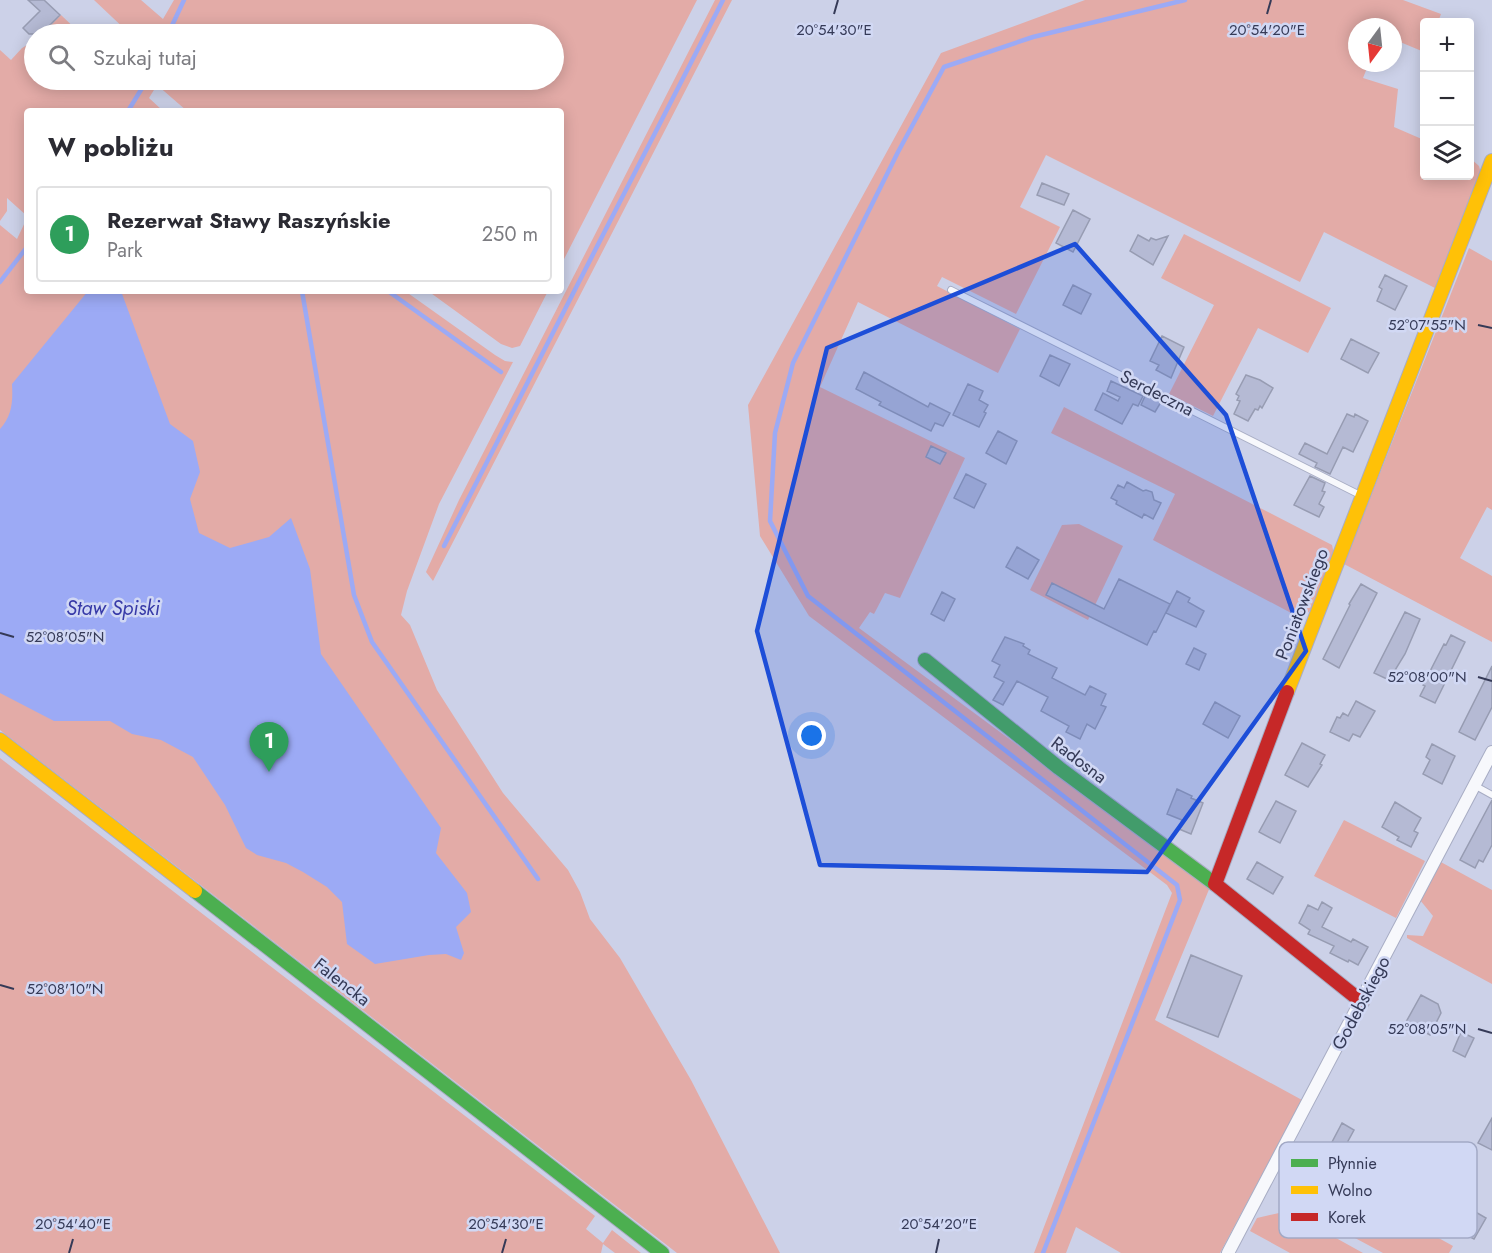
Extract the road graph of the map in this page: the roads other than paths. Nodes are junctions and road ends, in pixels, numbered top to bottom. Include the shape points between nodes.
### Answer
1 (1492, 161) edge
2 (951, 290) dead end
3 (1363, 497) junction
4 (925, 660) dead end
5 (0, 740) edge
6 (1492, 752) edge
7 (1474, 786) junction
8 (1492, 795) edge
9 (1215, 884) junction
10 (1362, 1002) junction
11 (1287, 1142) edge
12 (1279, 1157) edge
13 (662, 1253) edge
14 (1228, 1253) edge

1 - 3 street, Poniatowskiego
2 - 3 lane, Serdeczna
3 - 9 street, Poniatowskiego
4 - 9 street, Radosna via 1059,768
5 - 13 street, Falencka
6 - 7 street, Godebskiego
7 - 8 lane
7 - 10 street, Godebskiego
9 - 10 street
10 - 11 street, Godebskiego
12 - 14 street, Godebskiego

